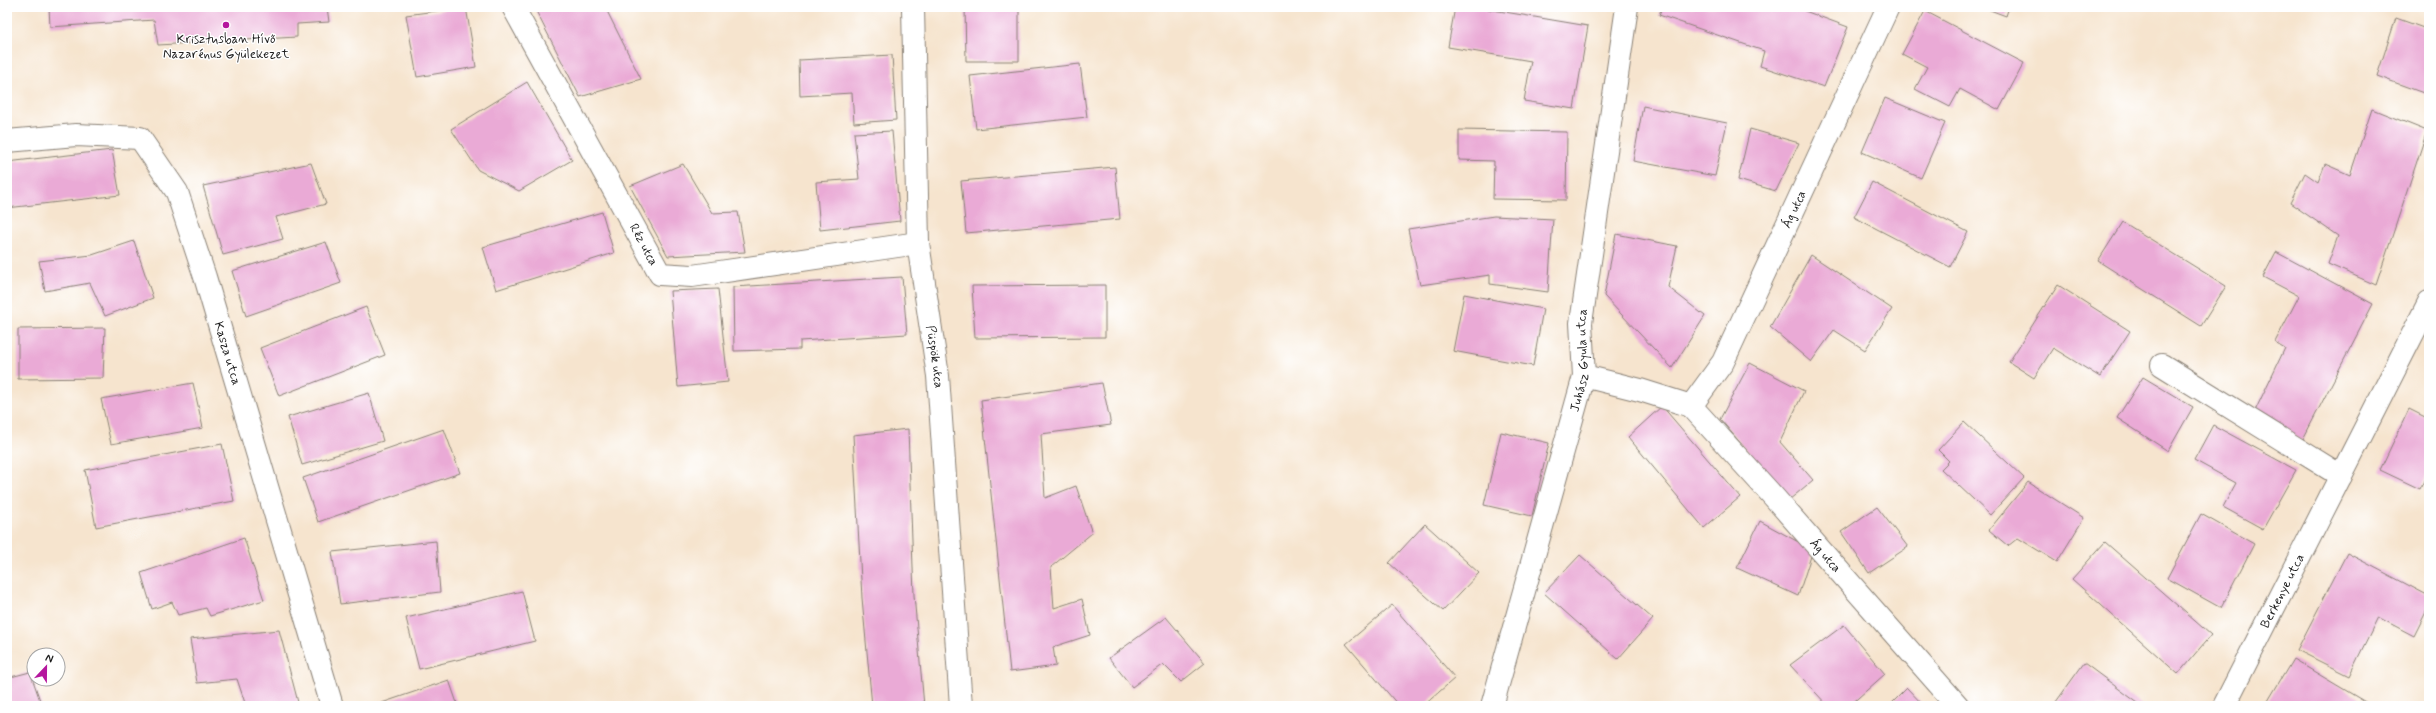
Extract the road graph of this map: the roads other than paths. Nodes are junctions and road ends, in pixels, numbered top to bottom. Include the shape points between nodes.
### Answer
1 (513, 7) edge
2 (913, 7) edge
3 (1627, 7) edge
4 (1888, 7) edge
5 (7, 141) edge
6 (918, 243) junction
7 (2429, 302) edge
8 (2162, 365) dead end
9 (1584, 376) junction
10 (1691, 406) junction
11 (2341, 476) junction
12 (332, 706) edge
13 (961, 706) edge
14 (1492, 706) edge
15 (1958, 706) edge
16 (2224, 706) edge

1 - 6 street, Réz utca via 660,274 692,276
2 - 6 street, Püspök utca
3 - 9 street, Juhász Gyula utca via 1581,323
4 - 10 street, Ág utca via 1723,362
5 - 12 street, Kasza utca via 76,135 140,138 177,192 205,277
6 - 13 street, Püspök utca via 938,376
7 - 11 street, Berkenye utca
8 - 11 street
9 - 10 street
9 - 14 street, Juhász Gyula utca
10 - 15 street, Ág utca
11 - 16 street, Berkenye utca

